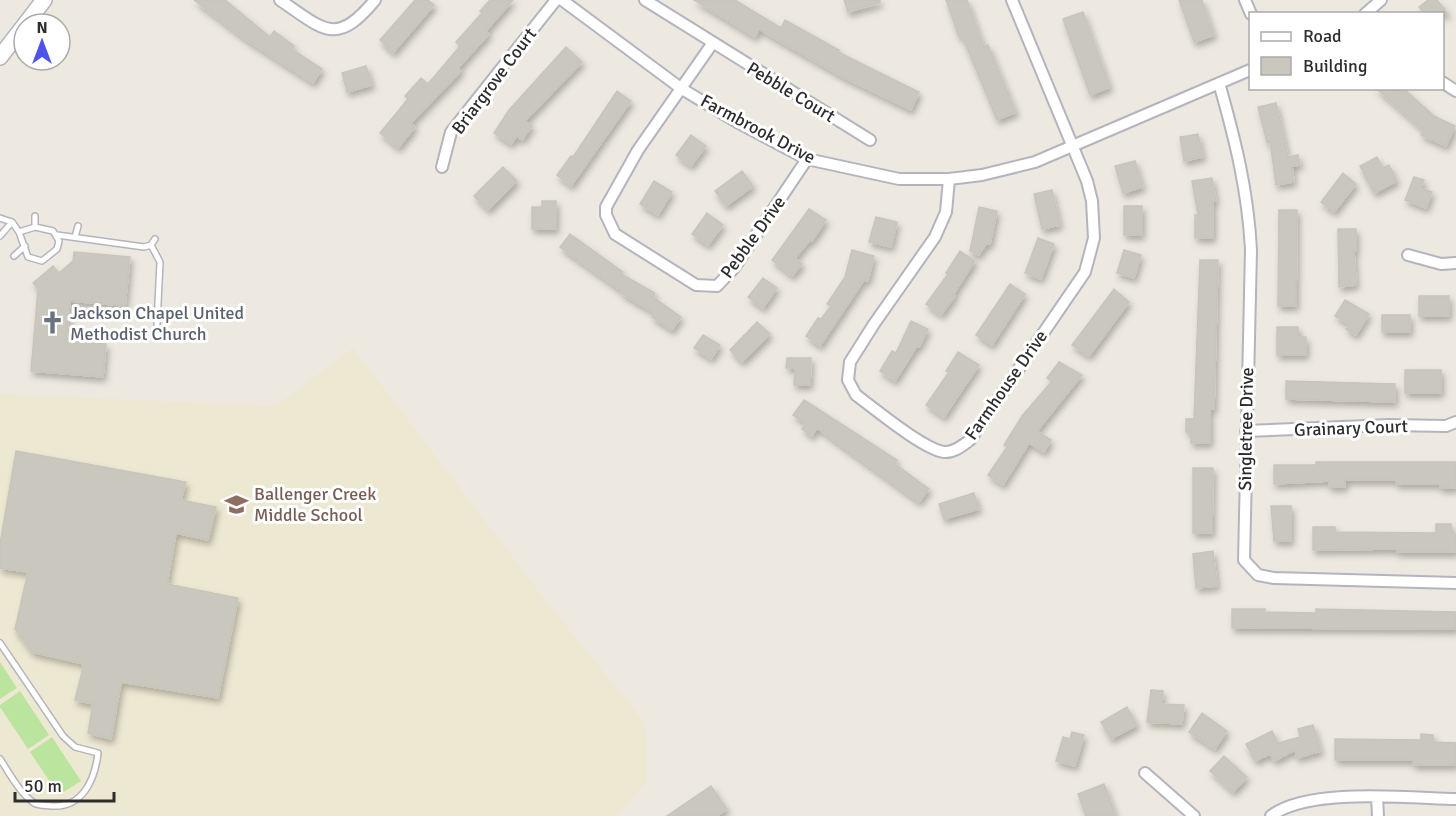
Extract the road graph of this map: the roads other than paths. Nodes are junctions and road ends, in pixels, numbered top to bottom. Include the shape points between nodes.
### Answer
1 (44, 0) edge
2 (280, 0) edge
3 (375, 0) edge
4 (556, 0) edge
5 (562, 0) edge
6 (645, 0) edge
7 (1012, 0) edge
8 (712, 44) junction
9 (0, 57) edge
10 (1249, 71) edge
11 (1219, 83) junction
12 (682, 89) junction
13 (870, 140) dead end
14 (1073, 147) junction
15 (807, 159) junction
16 (442, 167) dead end
17 (949, 179) junction
18 (35, 216) dead end
19 (0, 219) edge
20 (12, 222) junction
21 (35, 226) junction
22 (78, 226) dead end
23 (19, 232) junction
24 (57, 235) junction
25 (0, 236) edge
26 (75, 237) junction
27 (155, 239) dead end
28 (151, 245) junction
29 (25, 246) junction
30 (1408, 255) dead end
31 (14, 256) dead end
32 (1456, 263) edge
33 (158, 324) dead end
34 (1456, 422) edge
35 (1246, 431) junction
36 (1456, 583) edge
37 (0, 643) edge
38 (0, 759) edge
39 (1145, 773) dead end
40 (1377, 797) junction
41 (1456, 799) edge
42 (1194, 816) edge
43 (1271, 816) edge
44 (1378, 816) edge

1 - 9 main road
2 - 3 street via 316,25 336,30 355,22
4 - 16 street, Briargrove Court via 451,132
5 - 12 street, Farmbrook Drive
6 - 8 street, Pebble Court
7 - 14 street
8 - 12 street
8 - 13 street, Pebble Court
10 - 11 street, Farmbrook Drive
11 - 14 street, Farmbrook Drive
11 - 35 street, Singletree Drive via 1249,206
12 - 15 street, Farmbrook Drive
12 - 15 street, Pebble Drive via 638,150 606,207 606,215 615,234 696,285 717,286 734,268
14 - 17 street, Farmbrook Drive via 1035,162
14 - 17 street, Farmhouse Drive via 1088,181 1093,212 1094,238 1084,272 970,440 944,452 856,395 847,371 874,324 935,237 946,213
15 - 17 street, Farmbrook Drive via 899,179
18 - 21 lane
19 - 20 lane
20 - 23 lane
20 - 25 lane
21 - 23 lane
21 - 24 lane
22 - 26 lane
23 - 29 lane
24 - 26 lane
24 - 29 lane via 57,249 42,261 28,257
26 - 28 lane
27 - 28 lane
28 - 33 lane via 160,262
29 - 31 lane
30 - 32 street via 1441,264
34 - 35 street, Grainary Court via 1446,426
35 - 36 street, Singletree Drive via 1244,560 1258,575
37 - 38 lane via 63,736 75,747 98,753 97,767 85,793 60,806 37,805 24,795
39 - 42 street
40 - 41 street
40 - 43 street via 1315,799
40 - 44 street

